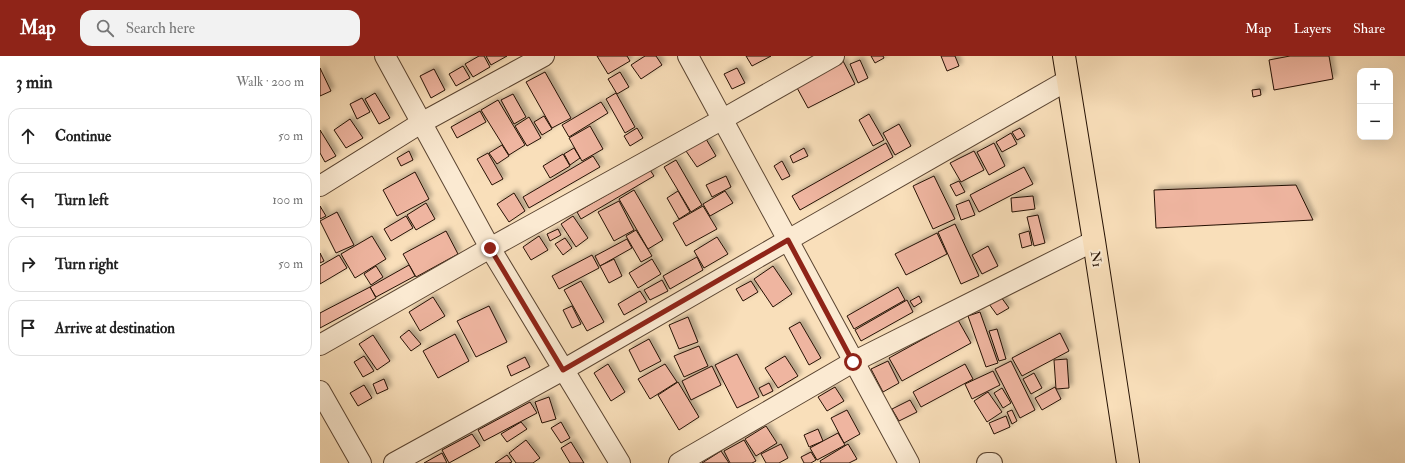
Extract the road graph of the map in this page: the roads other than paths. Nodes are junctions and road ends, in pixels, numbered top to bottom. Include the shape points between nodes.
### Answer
1 (385, 56) edge
2 (544, 56) edge
3 (688, 56) edge
4 (834, 56) edge
5 (1064, 56) edge
6 (1068, 80) junction
7 (723, 119) junction
8 (421, 123) junction
9 (320, 186) edge
10 (788, 240) junction
11 (1094, 241) junction
12 (490, 248) junction
13 (320, 345) edge
14 (853, 362) junction
15 (563, 370) junction
16 (320, 391) edge
17 (361, 463) edge
18 (394, 463) edge
19 (620, 463) edge
20 (679, 463) edge
21 (909, 463) edge
22 (987, 463) edge
23 (992, 463) edge
24 (1128, 463) edge

1 - 8 street
2 - 8 street
3 - 7 street
4 - 7 street
5 - 6 highway, N1
6 - 10 street
6 - 11 highway, N1
7 - 10 street
7 - 12 street
8 - 9 street
8 - 12 street
10 - 14 street
10 - 15 street
11 - 14 street
11 - 24 highway, N1
12 - 13 street
12 - 15 street
14 - 20 street
14 - 21 street
15 - 18 street
15 - 19 street
16 - 17 street
22 - 23 street

